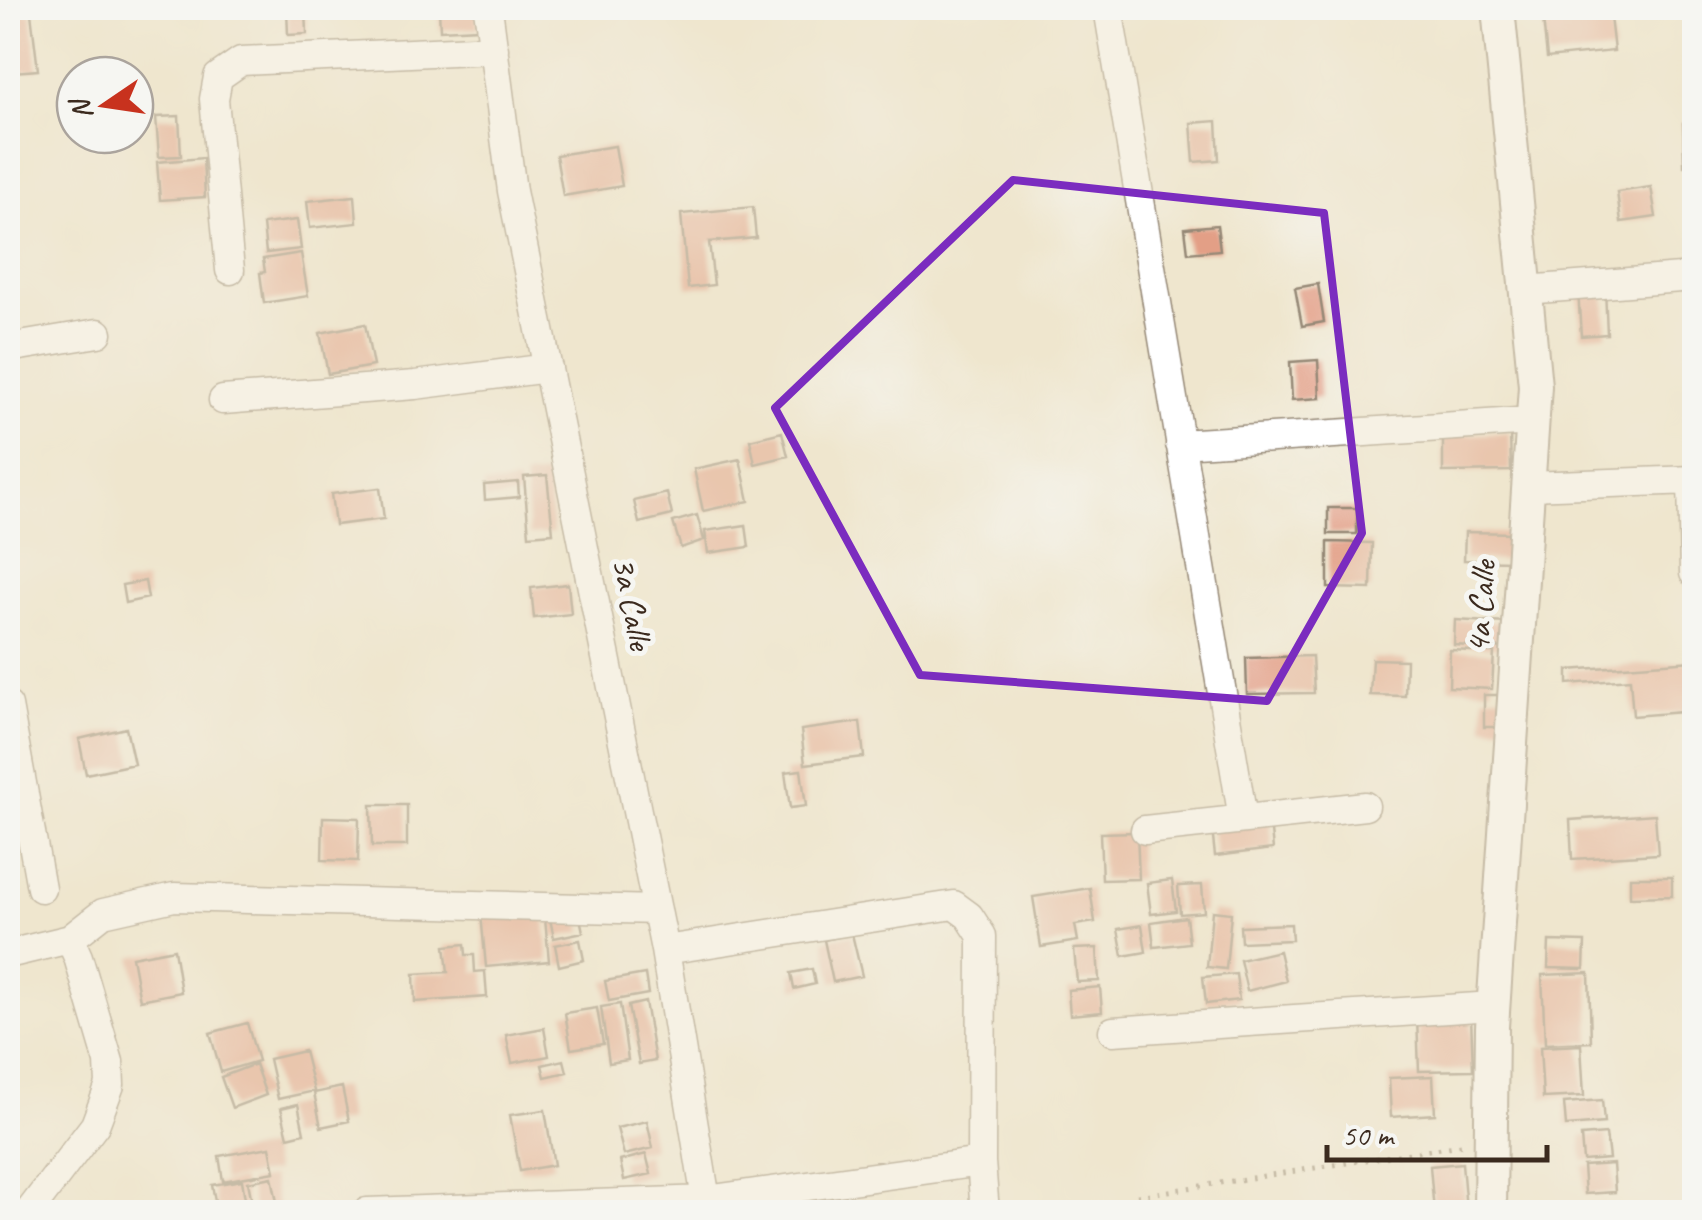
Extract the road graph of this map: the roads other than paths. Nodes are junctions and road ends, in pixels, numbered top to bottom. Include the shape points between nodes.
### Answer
1 (488, 8) edge
2 (1108, 8) edge
3 (1498, 8) edge
4 (494, 50) junction
5 (230, 270) dead end
6 (1694, 276) edge
7 (1526, 290) junction
8 (98, 334) dead end
9 (8, 348) edge
10 (548, 368) junction
11 (223, 400) dead end
12 (1533, 421) junction
13 (1180, 444) junction
14 (1693, 480) edge
15 (1528, 486) junction
16 (1694, 573) edge
17 (8, 706) edge
18 (1365, 806) dead end
19 (1243, 818) junction
20 (1145, 830) dead end
21 (41, 888) dead end
22 (657, 910) junction
23 (70, 939) junction
24 (665, 950) junction
25 (8, 954) edge
26 (1493, 1006) junction
27 (1113, 1031) dead end
28 (981, 1162) junction
29 (707, 1206) edge
30 (29, 1212) edge
31 (367, 1212) edge
32 (985, 1212) edge
33 (1490, 1212) edge

1 - 4 street, 3a Calle
2 - 13 street
3 - 7 street, 4a Calle
4 - 5 street via 241,61 218,77 214,99
4 - 10 street, 3a Calle via 512,191
6 - 7 street
7 - 12 street, 4a Calle
8 - 9 street
10 - 11 street
10 - 22 street, 3a Calle
12 - 13 street
12 - 15 street, 4a Calle
13 - 19 street
14 - 15 street
14 - 16 street
15 - 26 street, 4a Calle
17 - 21 street
18 - 19 street
19 - 20 street
22 - 23 street via 174,897 104,913
22 - 24 street, 3a Calle
23 - 25 street
23 - 30 street via 110,1084 95,1125
24 - 28 street via 954,904 982,936
24 - 29 street, 3a Calle
26 - 27 street
26 - 33 street, 4a Calle
28 - 29 street
28 - 32 street
29 - 31 street

